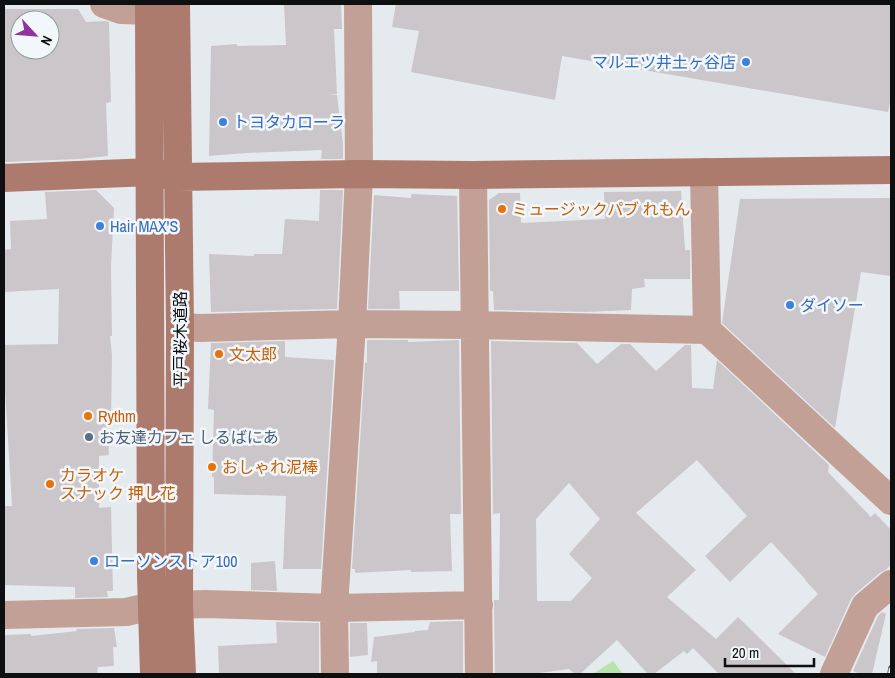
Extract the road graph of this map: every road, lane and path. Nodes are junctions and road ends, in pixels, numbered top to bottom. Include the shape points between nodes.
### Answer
1 (104, 4) edge
2 (176, 4) edge
3 (358, 4) edge
4 (149, 7) edge
5 (891, 170) edge
6 (151, 172) junction
7 (704, 172) junction
8 (359, 174) junction
9 (473, 175) junction
10 (178, 177) junction
11 (4, 178) edge
12 (352, 324) junction
13 (475, 325) junction
14 (180, 327) junction
15 (707, 330) junction
16 (891, 501) edge
17 (891, 584) edge
18 (478, 605) junction
19 (166, 606) junction
20 (334, 608) junction
21 (4, 614) edge
22 (154, 674) edge
23 (182, 674) edge
24 (335, 674) edge
25 (479, 674) edge
26 (834, 674) edge

1 - 4 street via 121,10
2 - 10 main road, 平戸桜木道路
3 - 8 street
4 - 6 main road, 平戸桜木道路
5 - 7 main road
6 - 10 main road
6 - 11 main road
6 - 19 main road, 平戸桜木道路 via 151,536
7 - 9 main road
7 - 15 street
8 - 9 main road
8 - 10 main road
8 - 12 street
9 - 13 street
10 - 14 main road, 平戸桜木道路
12 - 13 street
12 - 14 street
12 - 20 street
13 - 15 street
13 - 18 street
14 - 19 main road, 平戸桜木道路
15 - 16 street
17 - 26 street via 865,606
18 - 20 street
18 - 25 street
19 - 20 street
19 - 21 street via 126,612
19 - 22 main road, 平戸桜木道路
19 - 23 main road, 平戸桜木道路
20 - 24 street

